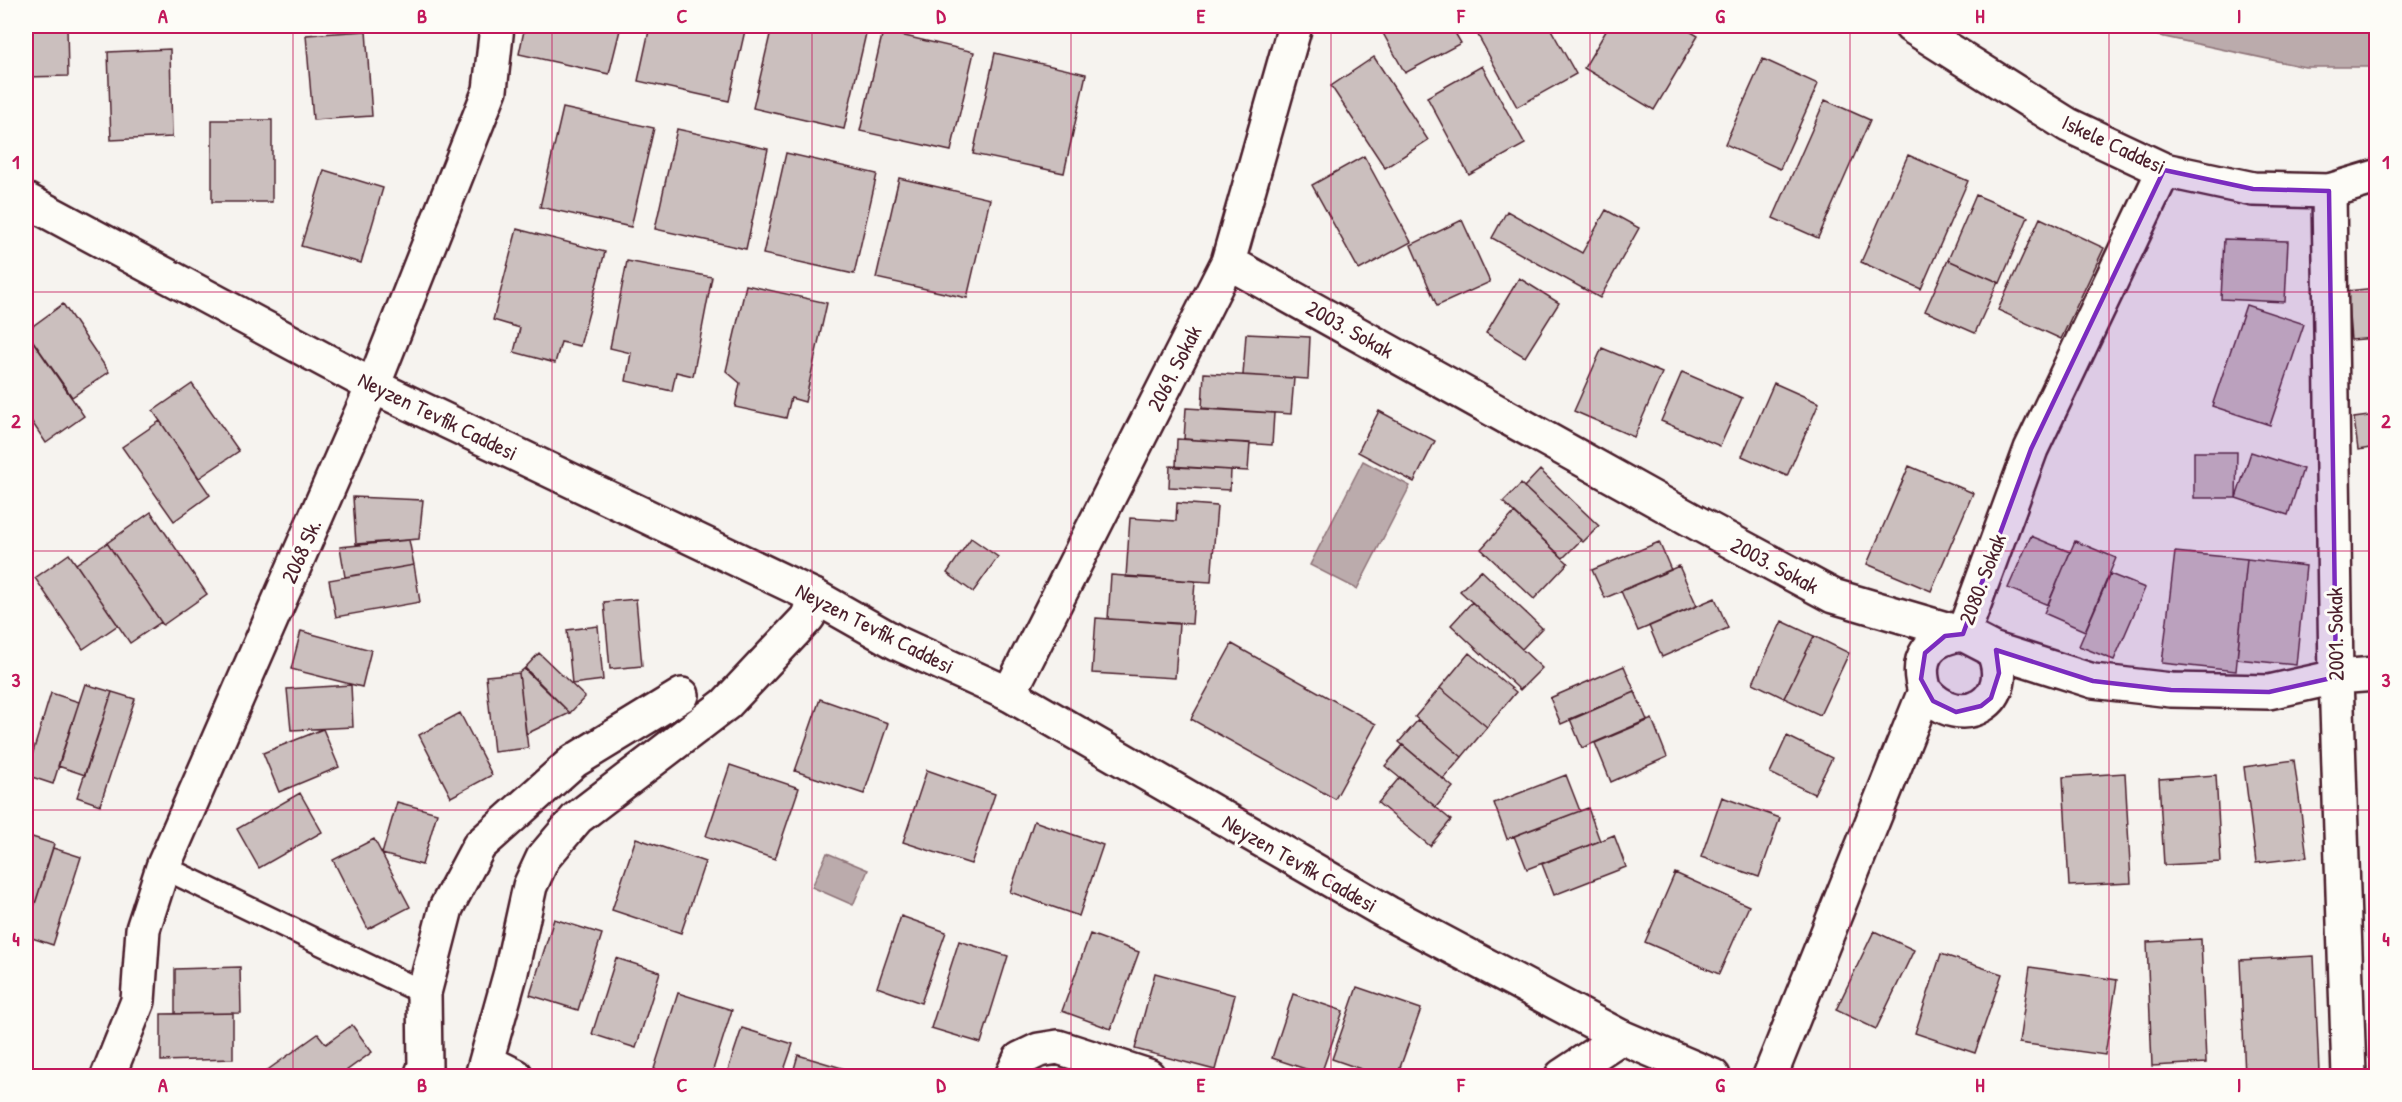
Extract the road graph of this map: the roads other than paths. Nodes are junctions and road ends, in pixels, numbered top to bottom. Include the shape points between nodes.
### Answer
1 (497, 26) edge
2 (1295, 26) edge
3 (1911, 26) edge
4 (2164, 170) junction
5 (2376, 177) edge
6 (2329, 191) junction
7 (26, 200) edge
8 (1228, 262) junction
9 (373, 386) junction
10 (814, 596) junction
11 (1963, 634) junction
12 (1992, 649) junction
13 (2376, 674) edge
14 (2336, 677) junction
15 (1925, 691) junction
16 (1009, 694) junction
17 (682, 695) dead end
18 (163, 867) junction
19 (424, 993) junction
20 (1621, 1037) junction
21 (485, 1069) edge
22 (108, 1077) edge
23 (421, 1077) edge
24 (516, 1077) edge
25 (1012, 1077) edge
26 (1148, 1077) edge
27 (1562, 1077) edge
28 (1713, 1077) edge
29 (1770, 1077) edge
30 (2349, 1077) edge

1 - 9 street, 2068 Sk. via 490,90
2 - 8 street, 2069. Sokak
3 - 4 street, Iskele Caddesi via 2068,125
4 - 6 street, Iskele Caddesi via 2253,189
4 - 11 street, 2080. Sokak via 2031,449
5 - 6 street, Iskele Caddesi
6 - 14 street, 2001. Sokak
7 - 9 street, Neyzen Tevfik Caddesi
8 - 11 street, 2003. Sokak via 1833,596
8 - 16 street, 2069. Sokak
9 - 10 street, Neyzen Tevfik Caddesi
9 - 18 street, 2068 Sk.
10 - 16 street, Neyzen Tevfik Caddesi via 897,644
10 - 21 street via 808,617 726,704 577,818 543,858 530,886
11 - 12 street, 2003. Sokak
11 - 15 street, 2080. Sokak via 1945,636 1925,653 1921,679
12 - 14 street, 2003. Sokak via 2093,681 2171,690 2269,692
12 - 15 street via 1999,673 1991,698 1981,706 1969,711 1950,710 1933,701
13 - 14 street, 2003. Sokak
14 - 30 street, 2001. Sokak
15 - 29 street, 2080. Sokak
16 - 20 street, Neyzen Tevfik Caddesi via 1388,913
17 - 19 street via 574,761 479,846 446,908
18 - 19 lane
18 - 22 street, 2068 Sk. via 143,929 138,1001
19 - 23 street via 425,1066
20 - 27 street
20 - 28 street, Neyzen Tevfik Caddesi
21 - 24 street
25 - 26 street via 1020,1059 1058,1047

